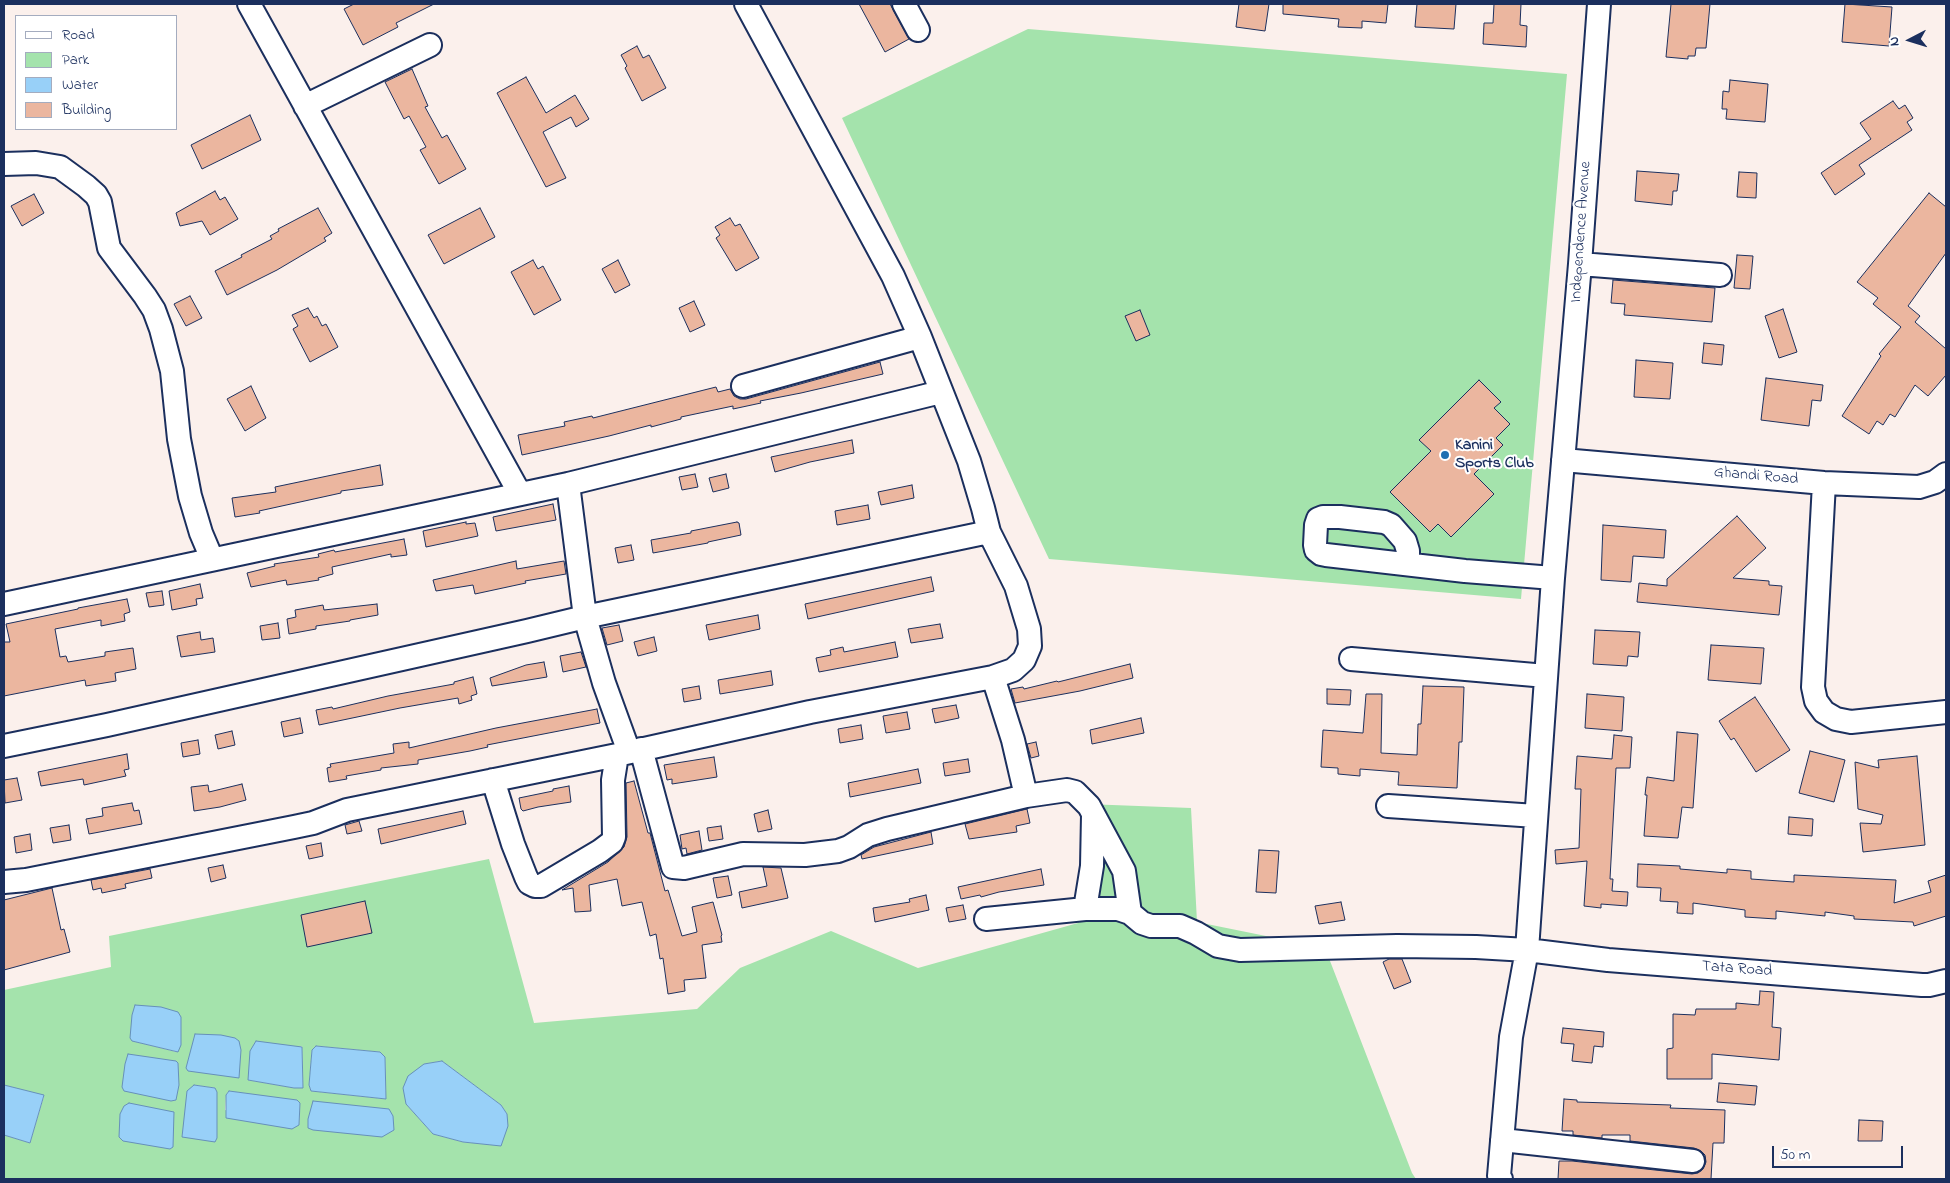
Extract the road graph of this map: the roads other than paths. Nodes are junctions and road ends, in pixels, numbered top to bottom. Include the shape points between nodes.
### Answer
1 (249, 4) edge
2 (904, 4) edge
3 (1600, 4) edge
4 (752, 6) edge
5 (918, 30) dead end
6 (430, 46) dead end
7 (305, 106) junction
8 (4, 164) edge
9 (1580, 264) junction
10 (1720, 275) dead end
11 (920, 337) junction
12 (743, 386) dead end
13 (942, 392) junction
14 (1563, 460) junction
15 (1824, 483) junction
16 (1943, 483) edge
17 (568, 484) junction
18 (520, 494) junction
19 (989, 532) junction
20 (212, 559) junction
21 (1408, 564) dead end
22 (1553, 578) junction
23 (4, 604) edge
24 (585, 617) junction
25 (1351, 659) dead end
26 (993, 676) junction
27 (1546, 676) junction
28 (1946, 712) edge
29 (4, 746) edge
30 (629, 752) junction
31 (493, 780) junction
32 (1026, 796) junction
33 (1388, 806) dead end
34 (1093, 813) junction
35 (1536, 816) junction
36 (4, 882) edge
37 (1085, 909) junction
38 (1130, 913) junction
39 (986, 918) dead end
40 (1527, 950) junction
41 (1946, 981) edge
42 (1502, 1140) junction
43 (1693, 1160) dead end
44 (1501, 1179) edge

1 - 7 street
2 - 5 street
3 - 9 street, Independence Avenue
4 - 11 street via 893,276
6 - 7 street
7 - 18 street
8 - 20 street via 36,163 60,167 86,186 100,202 109,248 154,310 161,329 172,371 179,439 190,496
9 - 10 street
9 - 14 street, Independence Avenue
11 - 12 street
11 - 13 street
13 - 17 street
13 - 19 street via 972,470
14 - 15 street, Ghandi Road
14 - 22 street, Independence Avenue
15 - 16 street, Ghandi Road via 1919,487
15 - 28 street via 1813,687 1816,701 1830,716 1851,722
17 - 18 street
17 - 24 street
18 - 20 street
19 - 24 street
19 - 26 street via 1016,586 1029,629 1030,646 1024,660 1013,670
20 - 23 street
21 - 22 street
22 - 27 street, Independence Avenue
24 - 29 street
24 - 30 street
25 - 27 street
26 - 30 street
26 - 32 street
27 - 35 street, Independence Avenue
30 - 31 street
30 - 31 street via 613,780 612,842 541,886 529,883 526,877
30 - 32 street via 673,867 679,868 743,854 805,855 838,851 877,832
31 - 36 street via 347,810 294,827
32 - 34 street via 1056,790 1076,792
33 - 35 street
34 - 37 street via 1092,866
34 - 38 street via 1124,871
35 - 40 street, Independence Avenue
37 - 38 street via 1118,909
37 - 39 street
38 - 40 street, Tata Road via 1142,923 1159,927 1180,926 1218,946 1240,950 1397,946
40 - 41 street, Tata Road via 1608,960 1922,985
40 - 42 street, Independence Avenue via 1511,1037
42 - 43 street
42 - 44 street, Independence Avenue

